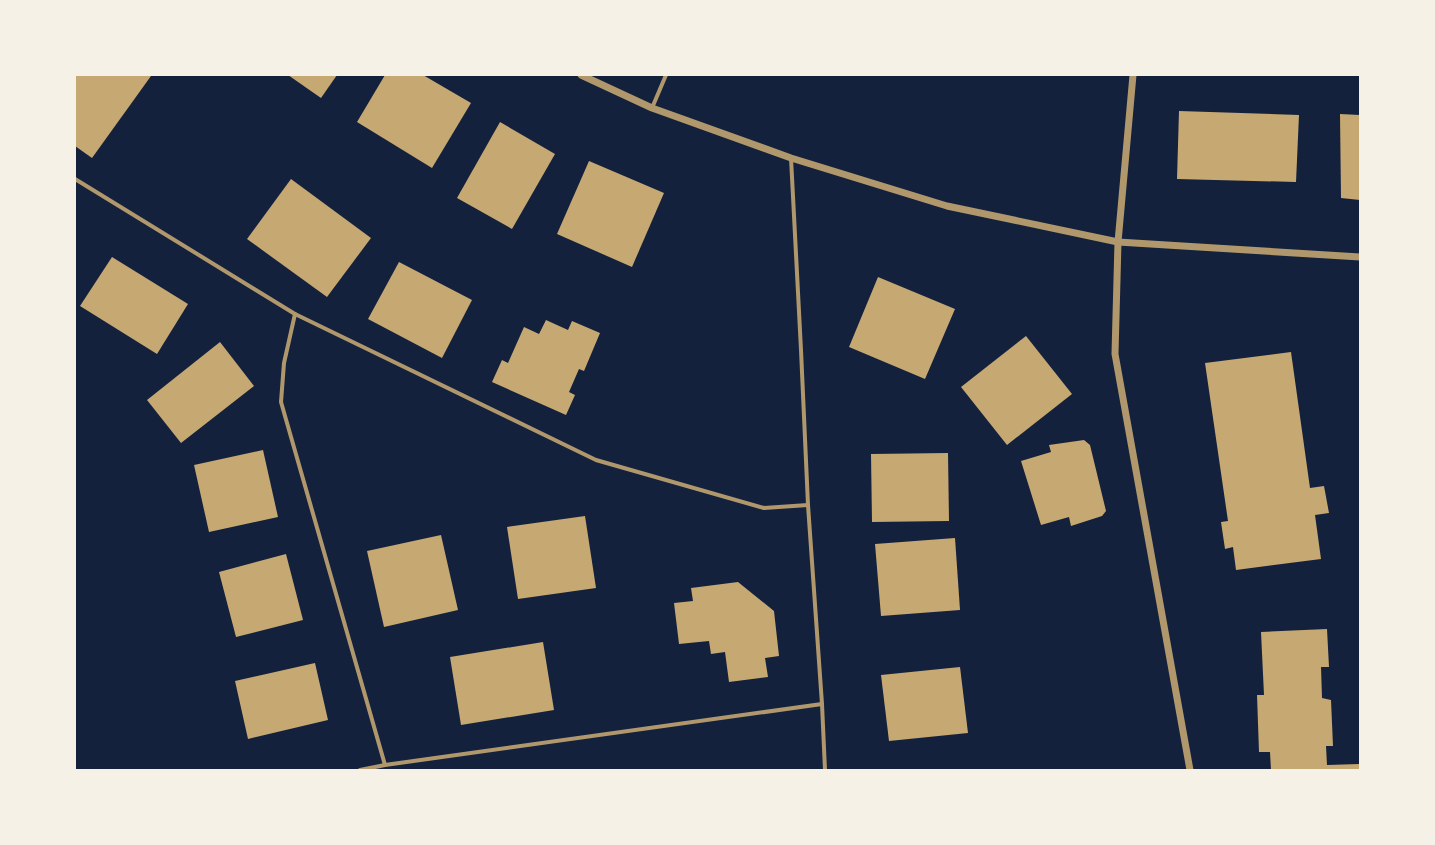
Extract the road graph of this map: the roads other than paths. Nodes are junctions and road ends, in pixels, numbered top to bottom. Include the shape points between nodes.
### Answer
1 (581, 75) edge
2 (666, 75) edge
3 (1133, 75) edge
4 (652, 108) junction
5 (791, 158) junction
6 (75, 179) edge
7 (1118, 242) junction
8 (1360, 257) edge
9 (295, 314) junction
10 (808, 505) junction
11 (822, 704) junction
12 (385, 765) junction
13 (360, 770) edge
14 (825, 770) edge
15 (1190, 770) edge

1 - 4 street
2 - 4 street
3 - 7 street
4 - 5 street
5 - 7 street via 947,206
5 - 10 street
6 - 9 street
7 - 8 street
7 - 15 street via 1115,354
9 - 10 street via 596,460 764,508
9 - 12 street via 284,363 281,402
10 - 11 street
11 - 12 street
11 - 14 street
12 - 13 street

